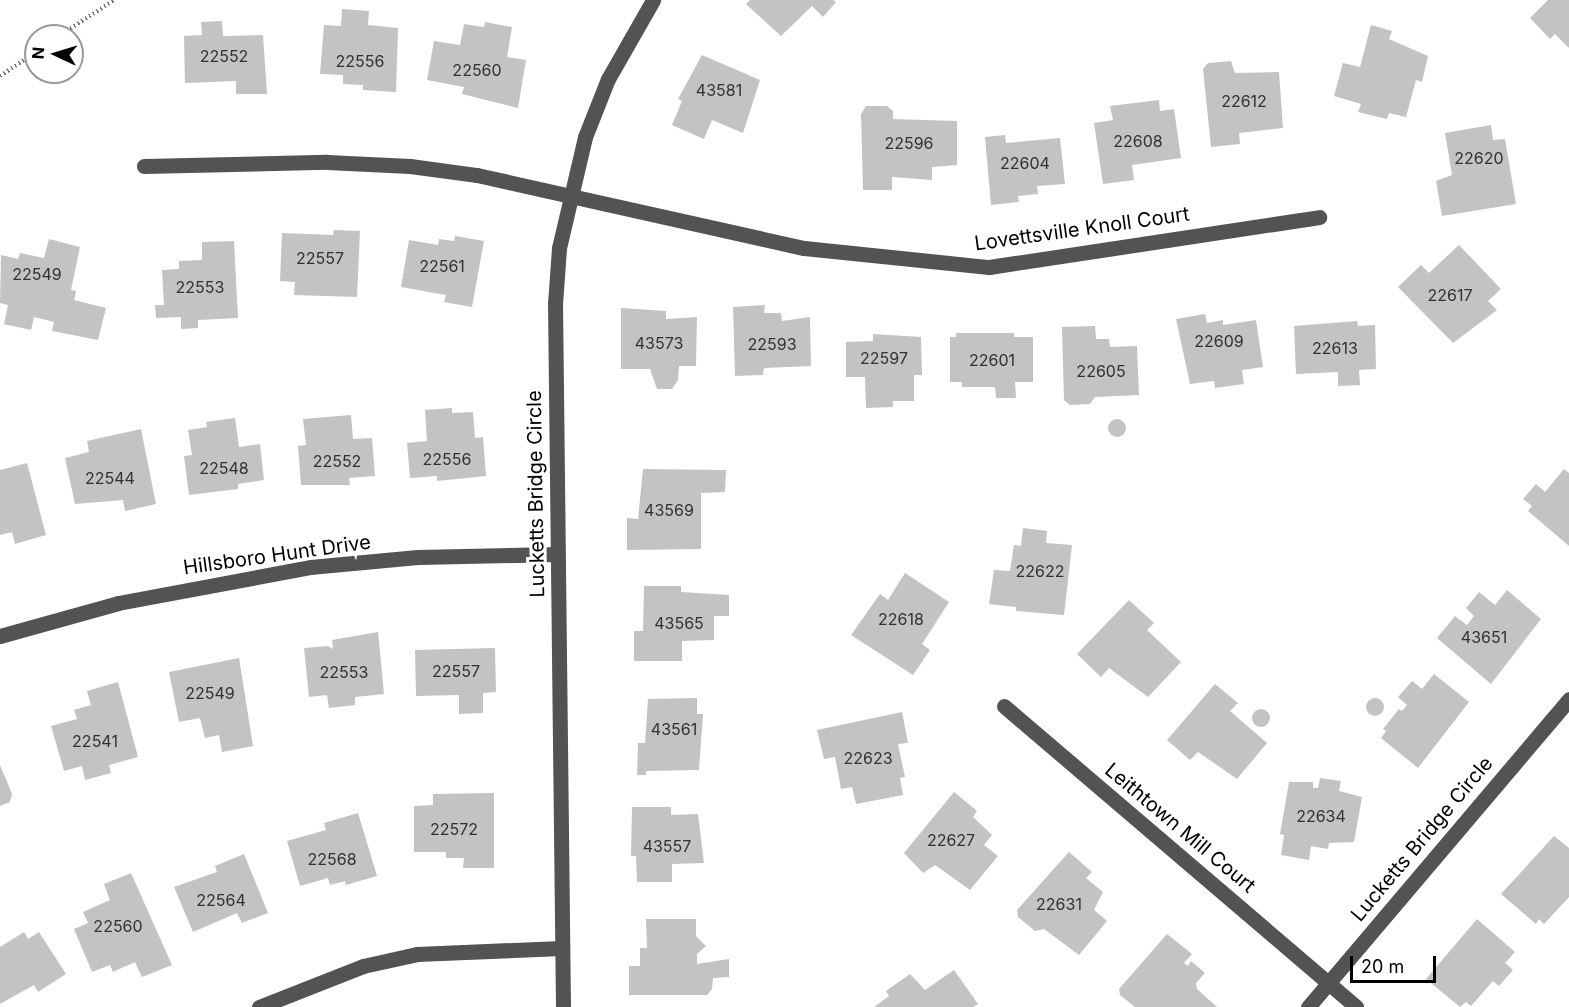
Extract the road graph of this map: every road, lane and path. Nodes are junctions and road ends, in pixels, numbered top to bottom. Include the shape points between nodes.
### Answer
1 (114, 0) edge
2 (653, 0) edge
3 (77, 24) edge
4 (24, 60) edge
5 (0, 76) edge
6 (144, 166) dead end
7 (569, 195) junction
8 (1318, 217) dead end
9 (557, 554) junction
10 (3, 636) edge
11 (1569, 699) edge
12 (1004, 706) dead end
13 (562, 948) junction
14 (1328, 983) junction
15 (259, 1007) edge
16 (563, 1007) edge
17 (1308, 1007) edge
18 (1356, 1007) edge

1 - 3 path
2 - 7 street, Lucketts Bridge Circle via 608,79 585,137
4 - 5 path
6 - 7 street, Lovettsville Knoll Court via 327,162 410,166 477,175
7 - 8 street, Lovettsville Knoll Court via 804,248 989,267
7 - 9 street, Lucketts Bridge Circle via 555,304
9 - 10 street, Hillsboro Hunt Drive via 418,557 310,567 118,603
9 - 13 street, Lucketts Bridge Circle
11 - 14 street, Lucketts Bridge Circle
12 - 14 street, Leithtown Mill Court
13 - 15 street via 417,954 363,966
13 - 16 street, Lucketts Bridge Circle
14 - 17 street, Lucketts Bridge Circle
14 - 18 street, Leithtown Mill Court

